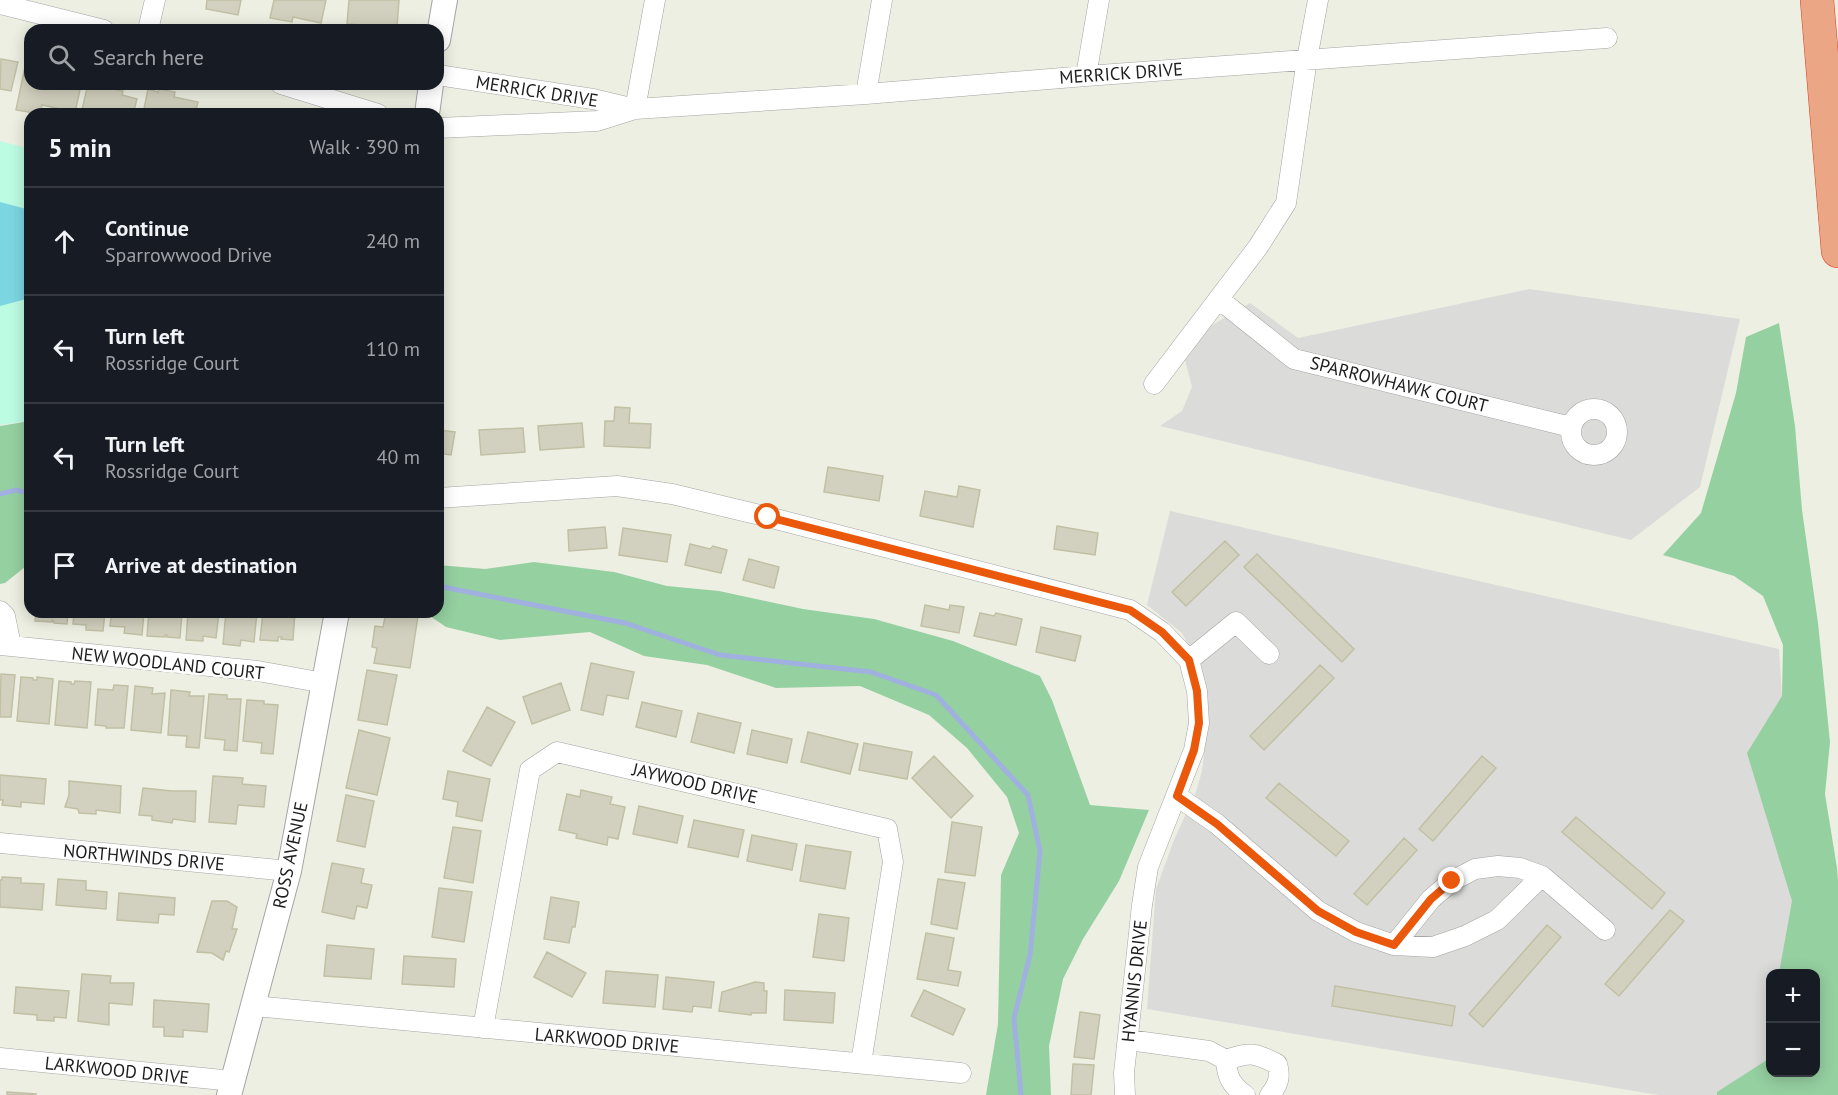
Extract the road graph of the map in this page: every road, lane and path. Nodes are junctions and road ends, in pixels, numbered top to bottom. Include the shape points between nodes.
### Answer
1 (155, 0) edge
2 (445, 0) edge
3 (655, 0) edge
4 (882, 0) edge
5 (1099, 0) edge
6 (1318, 0) edge
7 (1817, 0) edge
8 (0, 4) edge
9 (80, 24) edge
10 (149, 24) edge
11 (441, 24) edge
12 (1607, 38) dead end
13 (1307, 59) junction
14 (444, 76) edge
15 (1086, 76) junction
16 (300, 90) edge
17 (429, 90) edge
18 (866, 94) junction
19 (359, 108) edge
20 (428, 108) edge
21 (635, 109) junction
22 (444, 128) edge
23 (1838, 251) edge
24 (1220, 300) junction
25 (1154, 384) dead end
26 (1571, 427) dead end
27 (444, 498) edge
28 (0, 611) edge
29 (336, 618) edge
30 (5, 646) edge
31 (1269, 654) dead end
32 (1189, 660) junction
33 (324, 683) junction
34 (1177, 796) junction
35 (0, 843) edge
36 (289, 871) junction
37 (1542, 876) junction
38 (1605, 930) dead end
39 (1394, 945) junction
40 (254, 1006) junction
41 (483, 1028) junction
42 (1129, 1041) junction
43 (0, 1058) edge
44 (1226, 1060) junction
45 (861, 1064) junction
46 (961, 1073) dead end
47 (231, 1088) edge
48 (1125, 1095) edge
49 (1245, 1095) edge
50 (1270, 1095) edge

1 - 10 street
2 - 11 street
3 - 21 street
4 - 18 street
5 - 15 street
6 - 13 street
7 - 23 highway
8 - 9 street
12 - 13 street, MERRICK DRIVE
13 - 15 street, MERRICK DRIVE
13 - 24 street via 1286,203
14 - 21 street, MERRICK DRIVE
15 - 18 street, MERRICK DRIVE
16 - 19 street
17 - 20 street
18 - 21 street, MERRICK DRIVE
21 - 22 street, MERRICK DRIVE via 597,121
24 - 25 street
24 - 26 street, SPARROWHAWK COURT via 1294,359
27 - 32 street via 616,486 672,494 1130,610 1162,632
28 - 30 street, NEW WOODLAND COURT via 5,616
29 - 33 street, ROSS AVENUE
30 - 33 street, NEW WOODLAND COURT via 260,672
31 - 32 street via 1236,622
32 - 34 street, HYANNIS DRIVE via 1197,691 1199,723 1194,750
33 - 36 street, ROSS AVENUE
34 - 39 street via 1217,824 1318,911 1356,932
34 - 42 street, HYANNIS DRIVE via 1148,867
35 - 36 street, NORTHWINDS DRIVE
36 - 40 street, ROSS AVENUE
37 - 38 street
37 - 39 street via 1497,920 1466,936 1433,947
37 - 39 street via 1520,868 1475,869 1452,881 1431,899
40 - 41 street, LARKWOOD DRIVE
40 - 47 street, ROSS AVENUE
41 - 45 street, LARKWOOD DRIVE
41 - 45 street, JAYWOOD DRIVE via 530,770 557,752 888,829 893,862
42 - 44 street via 1209,1051
42 - 48 street, HYANNIS DRIVE
43 - 47 street, LARKWOOD DRIVE
44 - 49 street via 1233,1087
44 - 50 street via 1257,1053 1277,1064 1278,1084
45 - 46 street, LARKWOOD DRIVE

